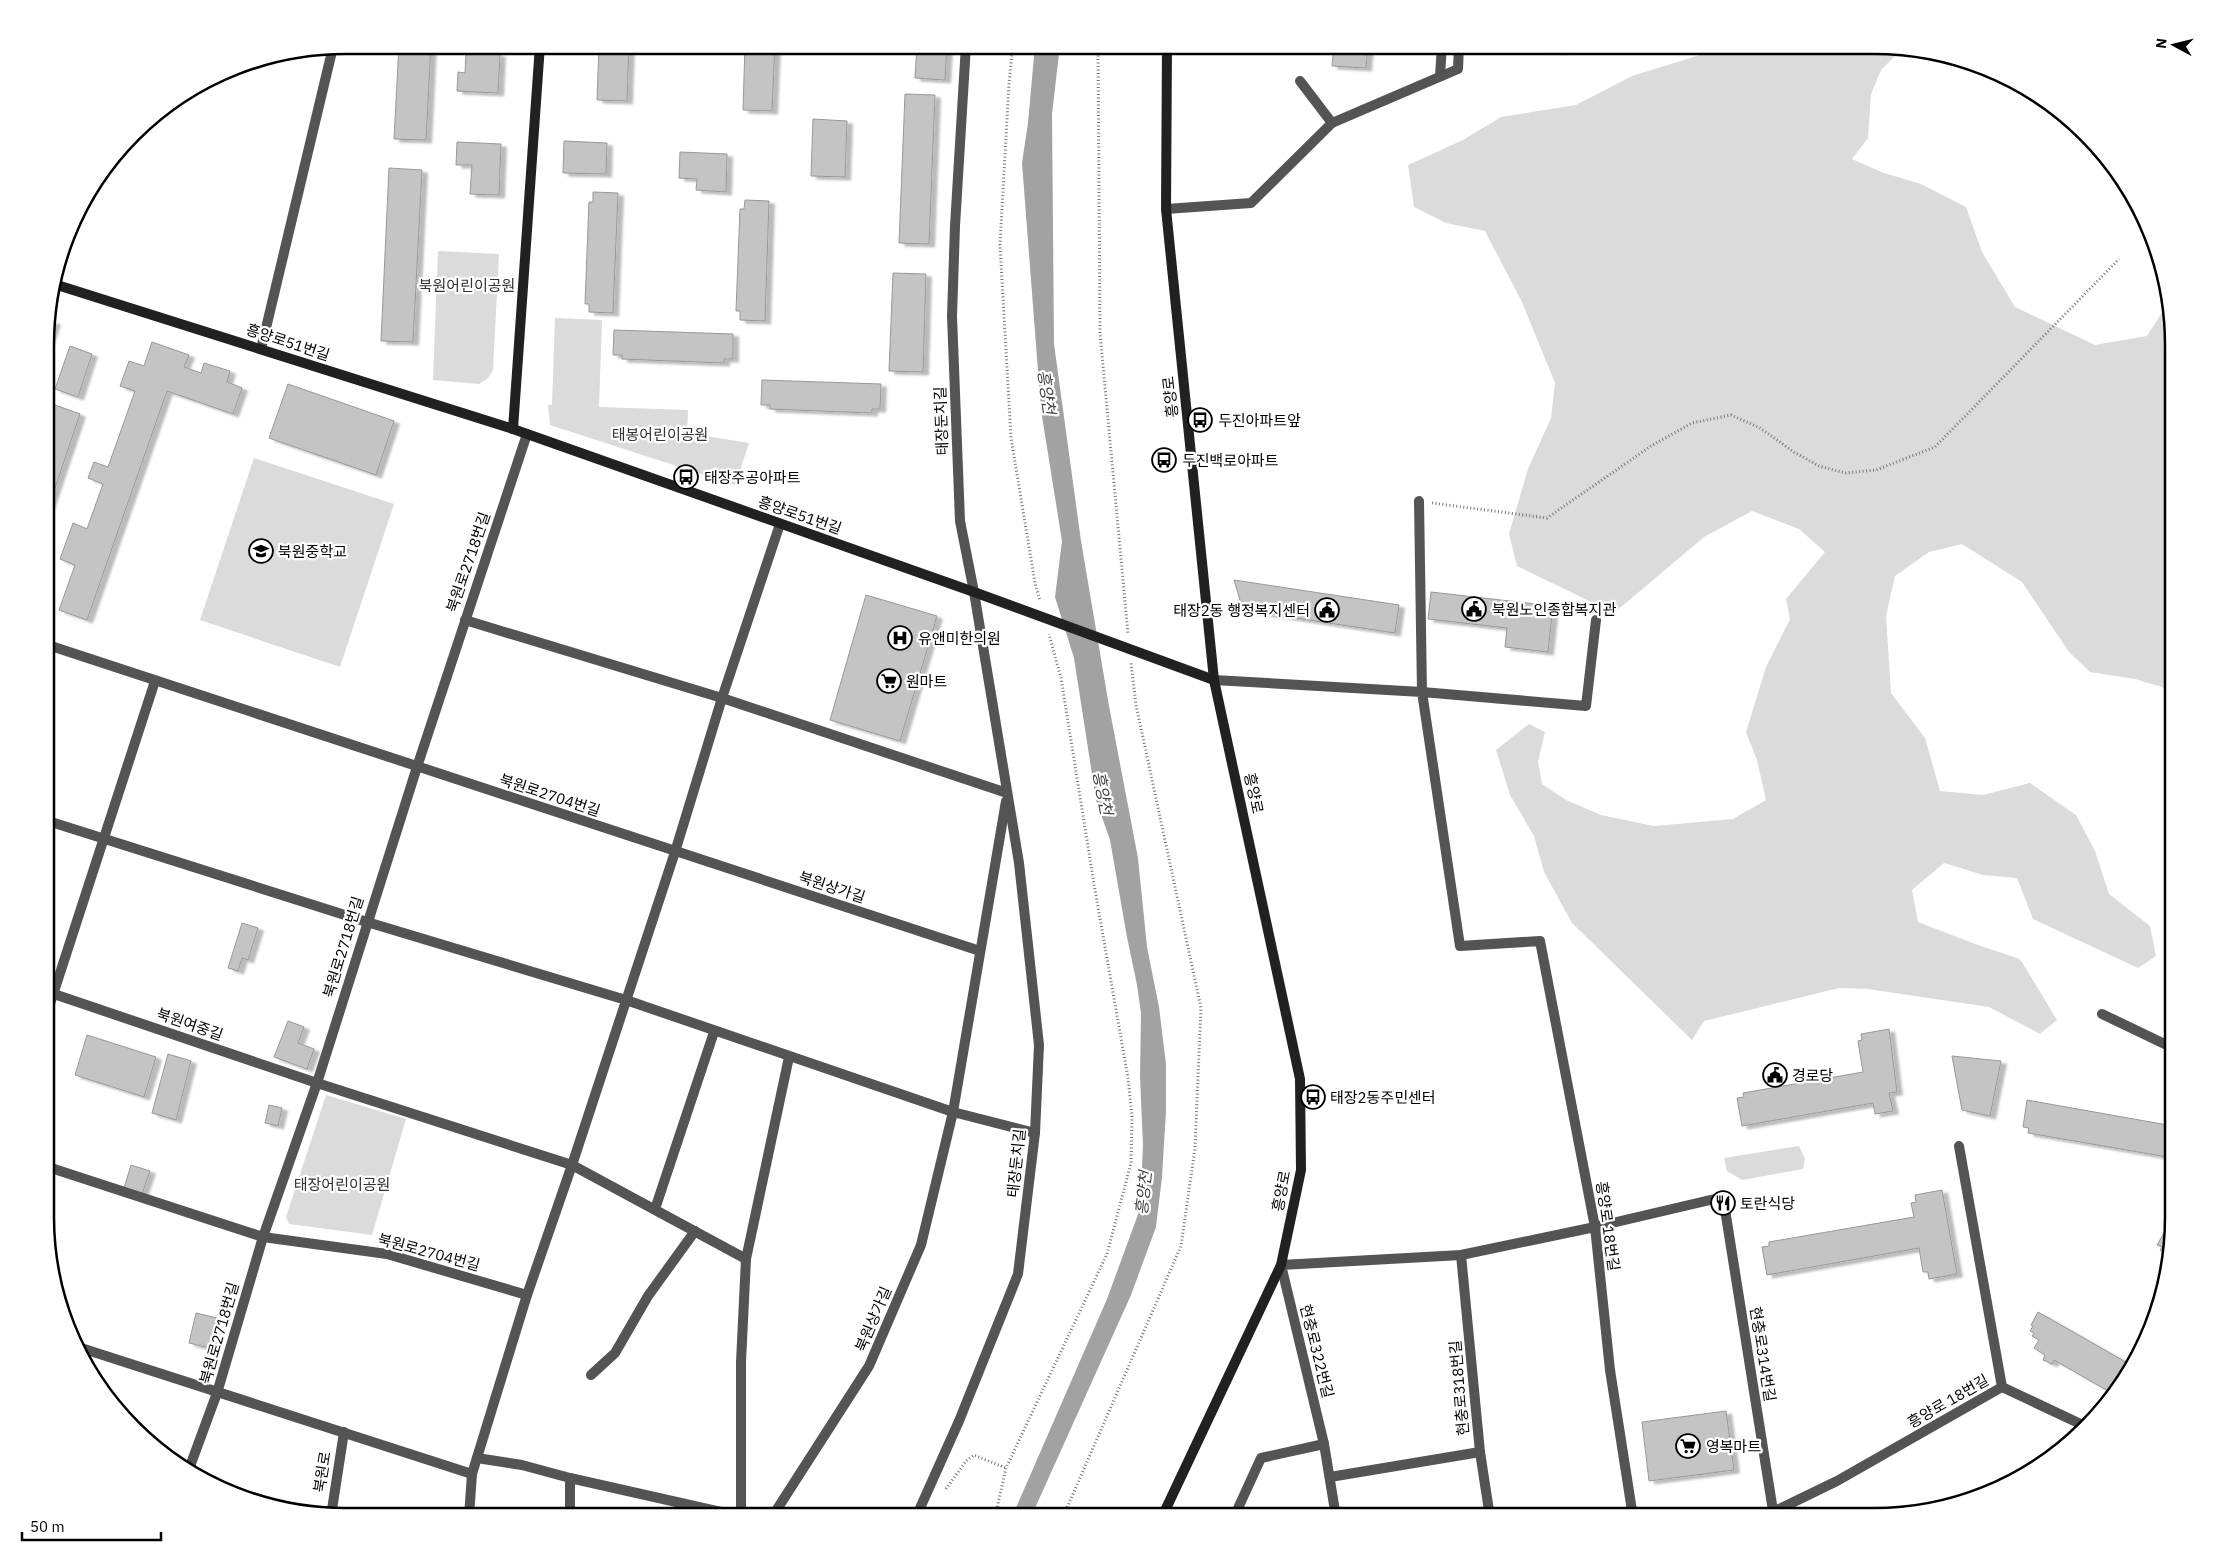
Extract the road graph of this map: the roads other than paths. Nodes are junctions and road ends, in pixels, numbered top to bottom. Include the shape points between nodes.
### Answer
1 (330, 54) edge
2 (540, 54) edge
3 (965, 54) edge
4 (1167, 54) edge
5 (1441, 54) edge
6 (1459, 54) edge
7 (1440, 76) junction
8 (1300, 81) dead end
9 (1332, 123) junction
10 (1166, 209) junction
11 (60, 286) edge
12 (261, 349) junction
13 (513, 429) junction
14 (527, 434) junction
15 (1419, 502) road end
16 (780, 524) junction
17 (974, 592) junction
18 (464, 620) junction
19 (1596, 620) dead end
20 (54, 647) edge
21 (1214, 680) junction
22 (155, 681) junction
23 (1422, 692) junction
24 (722, 698) junction
25 (417, 767) junction
26 (1007, 793) junction
27 (54, 823) edge
28 (103, 840) junction
29 (674, 852) junction
30 (367, 922) junction
31 (980, 951) junction
32 (54, 981) edge
33 (54, 994) edge
34 (626, 1000) junction
35 (2102, 1014) dead end
36 (714, 1032) junction
37 (2165, 1044) edge
38 (789, 1057) junction
39 (317, 1083) junction
40 (953, 1112) junction
41 (1035, 1133) junction
42 (1959, 1146) dead end
43 (572, 1165) junction
44 (54, 1169) edge
45 (655, 1209) junction
46 (1595, 1228) junction
47 (695, 1231) junction
48 (263, 1237) junction
49 (1461, 1255) junction
50 (746, 1260) junction
51 (1281, 1266) junction
52 (527, 1295) junction
53 (86, 1350) edge
54 (591, 1375) dead end
55 (2002, 1387) junction
56 (217, 1392) junction
57 (2079, 1423) edge
58 (344, 1432) junction
59 (1324, 1444) junction
60 (1480, 1452) junction
61 (478, 1458) junction
62 (191, 1464) edge
63 (472, 1474) junction
64 (1330, 1477) junction
65 (570, 1478) junction
66 (331, 1508) edge
67 (470, 1508) edge
68 (570, 1508) edge
69 (706, 1508) edge
70 (742, 1508) edge
71 (777, 1508) edge
72 (920, 1508) edge
73 (1166, 1508) edge
74 (1238, 1508) edge
75 (1335, 1508) edge
76 (1489, 1508) edge
77 (1632, 1508) edge
78 (1772, 1508) edge
79 (1784, 1508) edge

1 - 12 street
2 - 13 street
3 - 17 street, 태장둔치길 via 952,316 960,521
4 - 10 street, 흥양로
5 - 7 street
6 - 7 street via 1458,68
7 - 9 street
8 - 9 street
9 - 10 street via 1251,203
10 - 21 street, 흥양로
11 - 12 street, 흥양로51번길
12 - 13 street, 흥양로51번길
13 - 14 street, 흥양로51번길
14 - 16 street, 흥양로51번길
14 - 18 street, 북원로2718번길
15 - 23 street
16 - 17 street, 흥양로51번길
16 - 24 street
17 - 21 street, 흥양로51번길
17 - 26 street, 태장둔치길
18 - 24 street
18 - 25 street, 북원로2718번길
19 - 23 street via 1586,706
20 - 22 street
21 - 23 street
21 - 51 street, 흥양로 via 1300,1079 1301,1170
22 - 25 street
22 - 28 street
23 - 46 street, 흥양로 18번길 via 1460,946 1540,941
24 - 26 street
24 - 29 street
25 - 29 street, 북원로2704번길
25 - 30 street, 북원로2718번길
26 - 31 street, 북원상가길
26 - 41 street, 태장둔치길 via 1019,863 1039,1045
27 - 28 street
28 - 30 street
28 - 32 street
29 - 31 street, 북원상가길
29 - 34 street
30 - 34 street
30 - 39 street, 북원로2718번길
31 - 40 street, 북원상가길
33 - 39 street, 북원여중길
34 - 36 street
34 - 43 street
35 - 37 street
36 - 38 street
36 - 45 street
38 - 40 street
38 - 50 street
39 - 43 street
39 - 48 street, 북원로2718번길
40 - 41 street
40 - 71 street, 북원상가길 via 921,1245 869,1366
41 - 72 street, 태장둔치길 via 1018,1274 959,1422
42 - 55 street
43 - 45 street
43 - 52 street
44 - 48 street
45 - 47 street
46 - 49 street
46 - 77 street, 흥양로 18번길 via 1610,1370
46 - 78 street, 현충로314번길 via 1723,1196
47 - 50 street
47 - 54 street via 648,1296 615,1354
48 - 52 street, 북원로2704번길 via 387,1254
48 - 56 street, 북원로2718번길
49 - 51 street
49 - 60 street, 현충로318번길
50 - 70 street via 741,1362
51 - 59 street, 현충로322번길
51 - 73 street, 흥양로
52 - 61 street
53 - 56 street
55 - 57 street, 흥양로 18번길
55 - 79 street, 흥양로 18번길
56 - 58 street
56 - 62 street, 북원로2718번길
58 - 63 street
58 - 66 street, 북원로
59 - 64 street, 현충로322번길
59 - 74 street via 1261,1458
60 - 64 street
60 - 76 street, 현충로318번길
61 - 63 street
61 - 65 street via 522,1465
63 - 67 street
64 - 75 street, 현충로322번길
65 - 68 street
65 - 69 street

